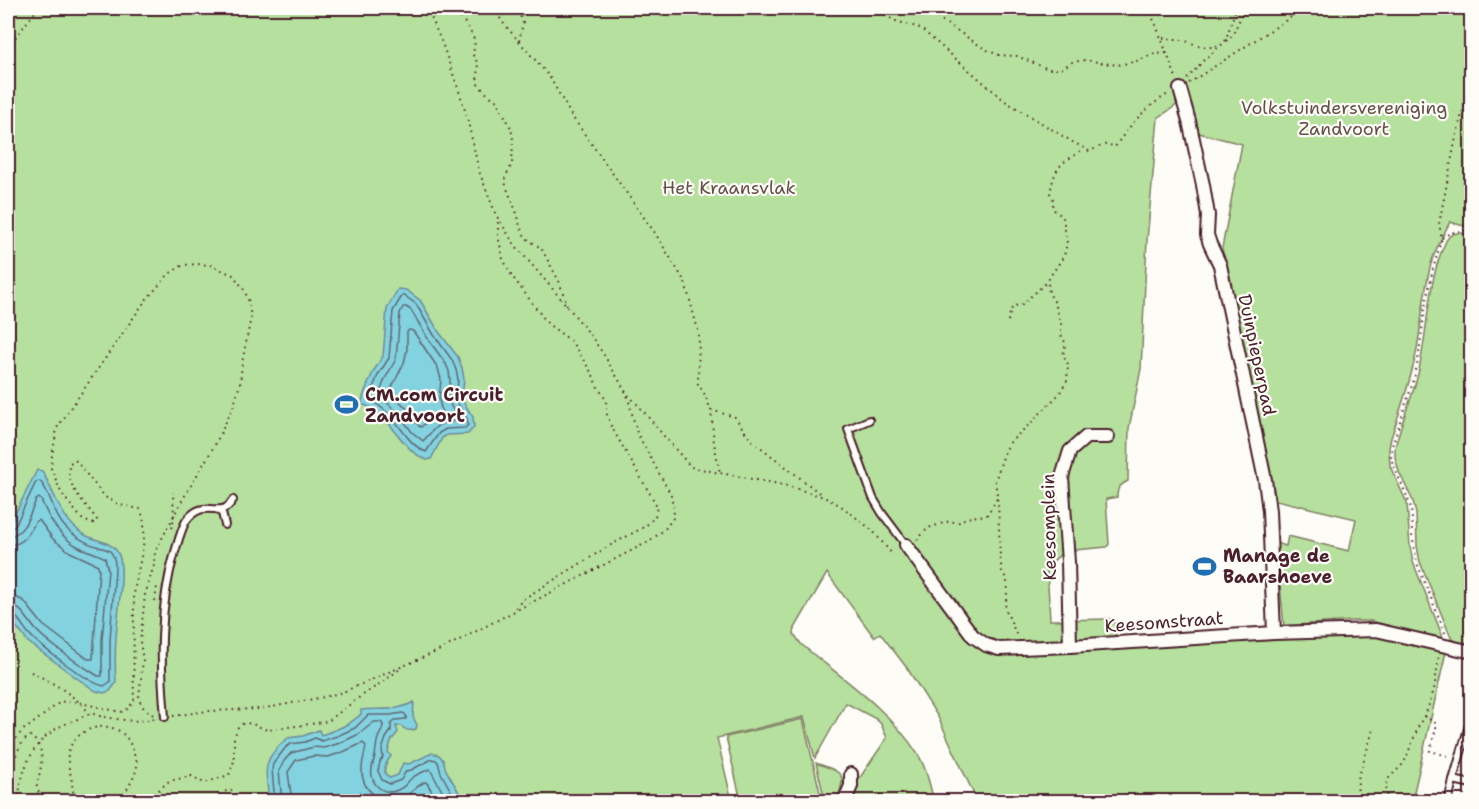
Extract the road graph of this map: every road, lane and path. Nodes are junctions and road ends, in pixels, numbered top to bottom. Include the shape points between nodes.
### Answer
1 (38, 8) edge
2 (427, 8) edge
3 (453, 8) edge
4 (493, 8) edge
5 (521, 8) edge
6 (821, 8) edge
7 (929, 8) edge
8 (1148, 8) edge
9 (1236, 8) edge
10 (1245, 8) edge
11 (1305, 8) edge
12 (1161, 38) junction
13 (519, 41) junction
14 (1226, 42) junction
15 (8, 47) edge
16 (1167, 52) junction
17 (1472, 74) edge
18 (1180, 88) junction
19 (1082, 148) junction
20 (498, 219) junction
21 (1472, 231) edge
22 (1442, 238) junction
23 (1048, 281) junction
24 (568, 307) junction
25 (1008, 321) dead end
26 (627, 394) junction
27 (711, 410) junction
28 (869, 420) dead end
29 (1108, 437) dead end
30 (720, 473) junction
31 (824, 497) junction
32 (996, 499) junction
33 (233, 500) dead end
34 (218, 509) junction
35 (225, 525) dead end
36 (910, 543) junction
37 (892, 554) dead end
38 (512, 613) junction
39 (1274, 633) junction
40 (1020, 640) dead end
41 (1070, 646) junction
42 (1446, 646) junction
43 (1472, 652) edge
44 (403, 666) junction
45 (31, 672) dead end
46 (81, 703) junction
47 (90, 714) junction
48 (1472, 715) edge
49 (1424, 716) junction
50 (165, 717) junction
51 (157, 718) junction
52 (1374, 727) dead end
53 (38, 744) junction
54 (8, 748) edge
55 (1459, 759) junction
56 (851, 774) dead end
57 (8, 778) edge
58 (1453, 780) junction
59 (1472, 784) edge
60 (18, 801) edge
61 (47, 801) edge
62 (80, 801) edge
63 (124, 801) edge
64 (145, 801) edge
65 (219, 801) edge
66 (239, 801) edge
67 (844, 801) edge
68 (1357, 801) edge
69 (1387, 801) edge
70 (1448, 801) edge

1 - 15 path
2 - 20 path via 459,91 479,171
3 - 24 path via 475,41 478,84 497,101 511,128 512,164 505,178 520,228 526,238 541,248
4 - 13 path
5 - 13 path
6 - 19 path via 844,13 872,9 920,28 1005,101
7 - 16 path via 985,49 998,55 1017,56 1048,69 1085,60 1134,63
8 - 12 path
9 - 14 path
10 - 14 path
11 - 18 path
12 - 14 path via 1206,48
12 - 16 path
13 - 27 path via 549,76 571,115 685,282 699,334 698,384
14 - 18 path
16 - 18 path
17 - 22 path via 1439,224
18 - 19 path via 1149,106 1114,147 1107,144 1089,151
18 - 39 street, Duinpieperpad via 1203,185 1208,235 1220,266 1265,480
19 - 23 path via 1056,170 1050,193 1053,209 1063,217 1067,243 1064,256
20 - 24 path
20 - 38 path via 502,259 548,324 571,341 587,366 606,400 612,428 657,506 655,516 644,527 528,596
21 - 22 path via 1457,230
22 - 42 path via 1426,302 1414,380 1391,458 1411,508 1417,562
23 - 25 path via 1021,305 1014,306
23 - 32 path via 1066,344 1063,354 1068,364 1067,381 1005,450 995,482
24 - 26 path
26 - 30 path via 691,467
26 - 38 path via 638,433 671,495 674,511 670,524 648,542
27 - 30 path
27 - 31 path via 735,417 750,439
28 - 36 lane via 848,429 873,498
29 - 41 street, Keesomplein via 1086,436 1070,451 1062,477
30 - 31 path
31 - 37 path via 873,531
32 - 36 path via 987,515 958,523 943,522
32 - 40 path via 1002,572 1008,586 1005,608
33 - 34 lane
34 - 35 lane
34 - 50 lane via 204,508 190,517 172,562 163,617
36 - 41 street, Keesomstraat via 979,641 999,649
38 - 44 path
39 - 41 street, Keesomstraat
39 - 42 street, Keesomstraat via 1376,630
42 - 43 street, Keesomstraat
42 - 49 path
44 - 50 path via 343,692 314,699 261,709
44 - 64 path via 328,721 267,730 242,724 234,738 230,775 204,783 192,776 169,781
45 - 46 path
46 - 47 path
46 - 51 path via 120,712 134,700 134,595 143,516 140,509 120,505 105,496 75,460 68,470 76,493 97,520 90,523 82,519 65,498 51,468 57,428 169,274 183,265 210,265 233,275 243,288 251,310 251,325 234,405 155,552 140,642 143,660 139,697 143,709
46 - 54 path via 60,702 23,730
47 - 51 path via 121,720
47 - 53 path via 54,730
48 - 55 lane
49 - 55 path via 1437,724 1430,752
49 - 69 path via 1404,764 1389,778
50 - 51 path
52 - 68 path via 1358,779
53 - 57 path via 30,736 25,739
53 - 60 path via 29,757
53 - 61 path via 42,753 36,786
55 - 58 lane
56 - 67 street via 851,786
58 - 59 lane
58 - 70 lane
62 - 63 path via 72,790 70,747 87,730 99,727 116,729 132,746 137,762
65 - 66 path via 228,789

